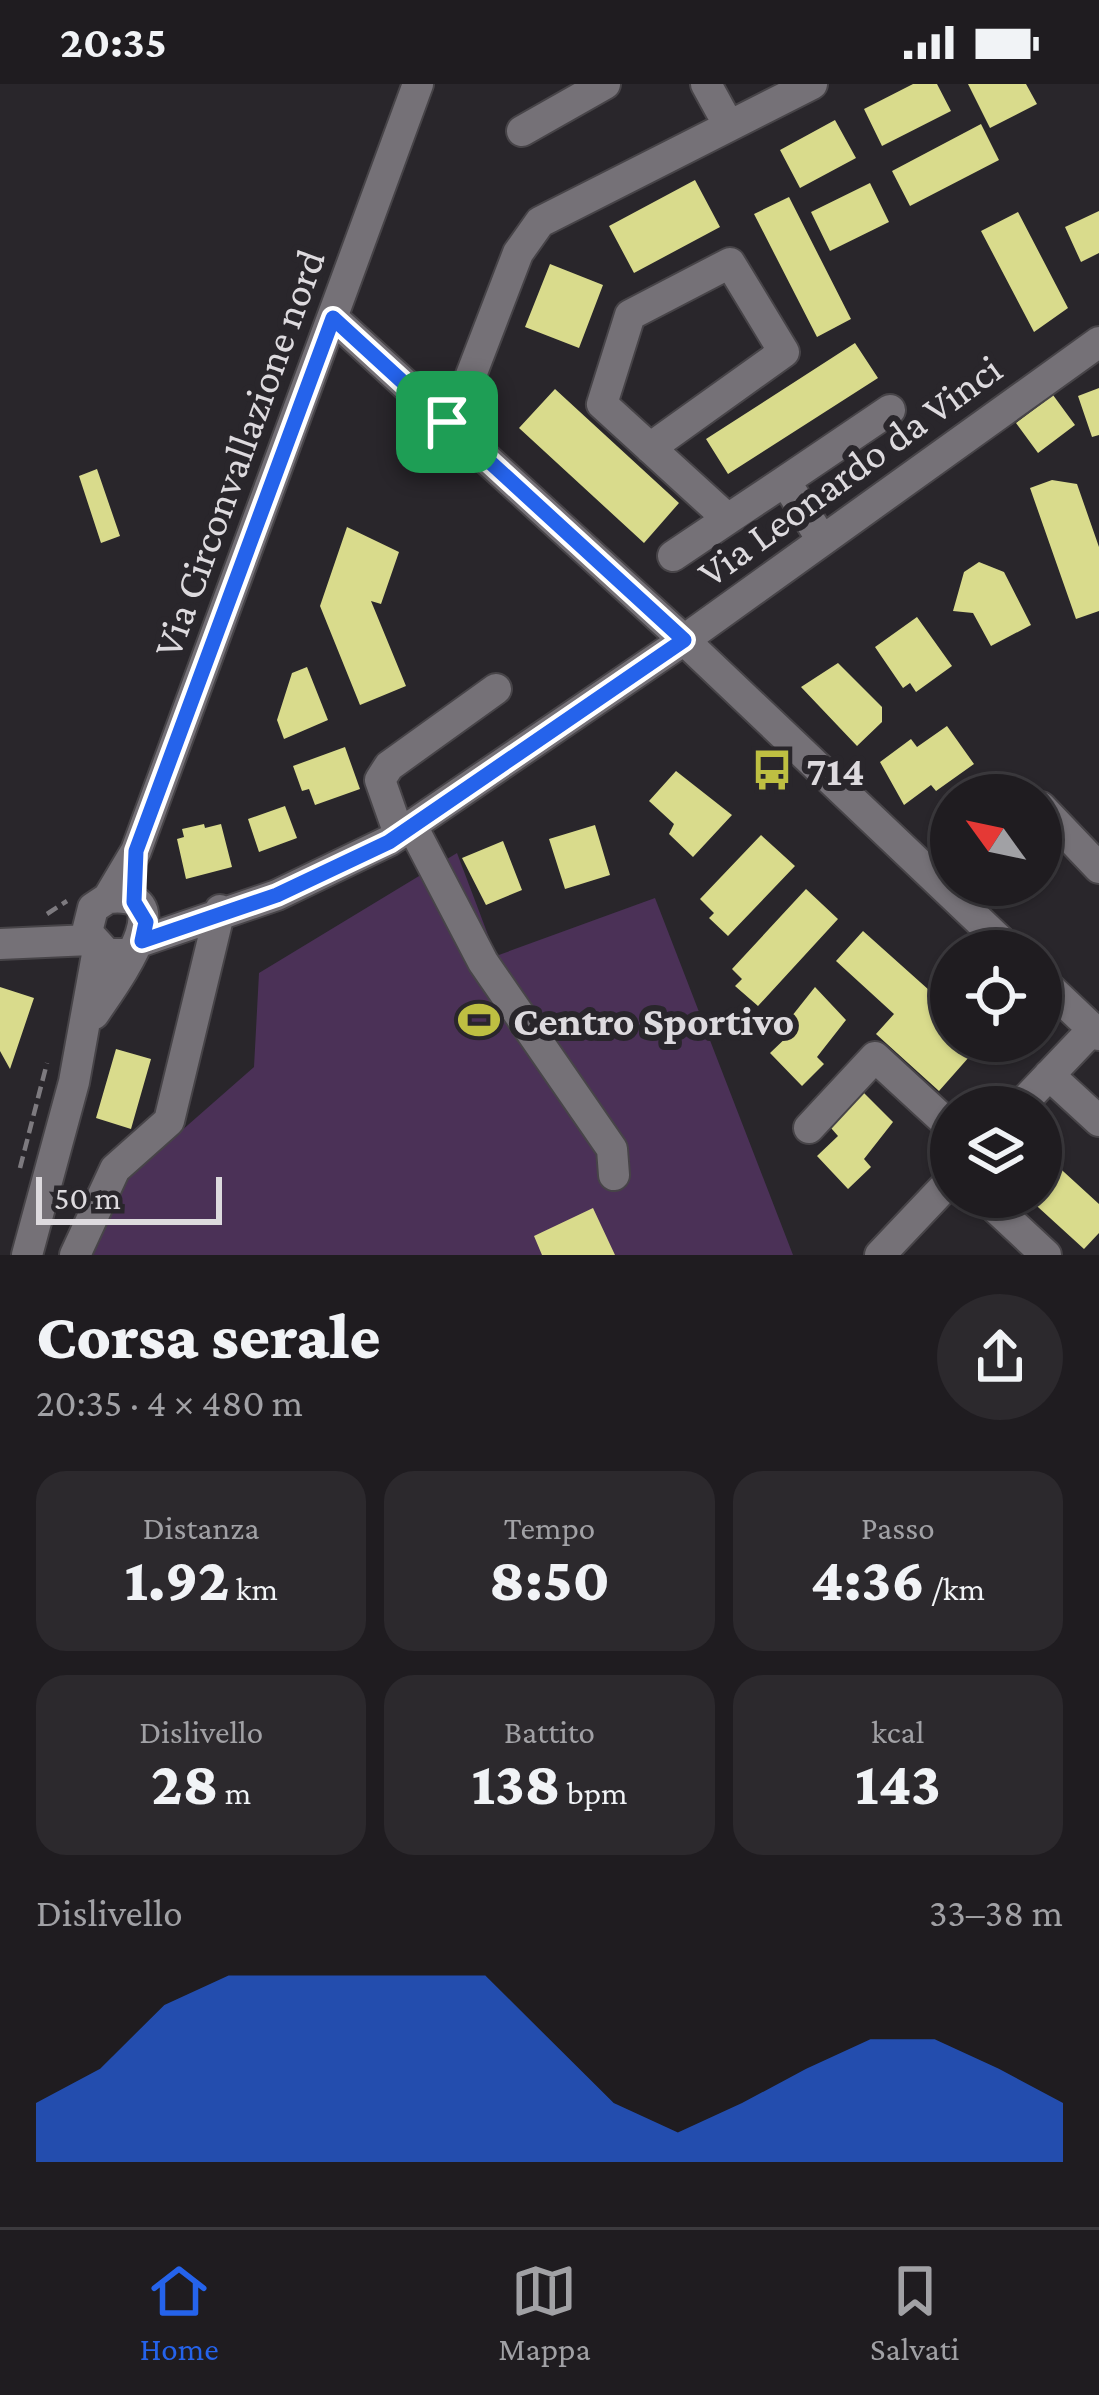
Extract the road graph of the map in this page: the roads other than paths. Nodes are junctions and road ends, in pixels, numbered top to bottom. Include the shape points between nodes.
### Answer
1 (418, 84) edge
2 (605, 84) edge
3 (706, 84) edge
4 (812, 84) edge
5 (729, 127) junction
6 (522, 130) dead end
7 (333, 318) junction
8 (1099, 342) edge
9 (890, 410) dead end
10 (447, 422) junction
11 (650, 448) junction
12 (785, 481) junction
13 (728, 519) junction
14 (822, 540) junction
15 (674, 556) dead end
16 (684, 640) junction
17 (496, 689) dead end
18 (1062, 829) edge
19 (406, 830) junction
20 (930, 854) edge
21 (1099, 868) edge
22 (975, 906) edge
23 (216, 911) junction
24 (117, 926) junction
25 (994, 930) edge
26 (13, 942) edge
27 (1062, 1000) edge
28 (1096, 1032) edge
29 (1049, 1075) junction
30 (1039, 1086) edge
31 (930, 1108) edge
32 (1099, 1121) edge
33 (809, 1128) dead end
34 (614, 1175) dead end
35 (930, 1202) edge
36 (1006, 1218) edge
37 (27, 1255) edge
38 (75, 1255) edge
39 (880, 1255) edge
40 (1046, 1255) edge

1 - 7 street, Via Circonvallazione nord
2 - 6 street
3 - 5 street
4 - 5 street
5 - 10 street via 526,236
7 - 10 street
7 - 24 street, Via Circonvallazione nord via 136,851
8 - 14 street, Via Leonardo da Vinci
9 - 12 street
10 - 16 street
11 - 11 street via 602,404 630,315 730,262 784,352
11 - 13 street
12 - 13 street
12 - 14 street
13 - 15 street
14 - 16 street, Via Leonardo da Vinci
16 - 19 street, Via Leonardo da Vinci
16 - 20 street
17 - 19 street via 388,766 380,780
18 - 21 street
19 - 23 street, Via Leonardo da Vinci via 277,895
19 - 34 street via 483,962 611,1148
22 - 25 street
23 - 24 street, Via Leonardo da Vinci
23 - 38 street via 169,1121 115,1169
24 - 26 street, Via Leonardo da Vinci
24 - 37 street, Via Circonvallazione nord
27 - 28 street
28 - 29 street
29 - 30 street
29 - 32 street
31 - 33 street via 875,1058
35 - 39 street
36 - 40 street

